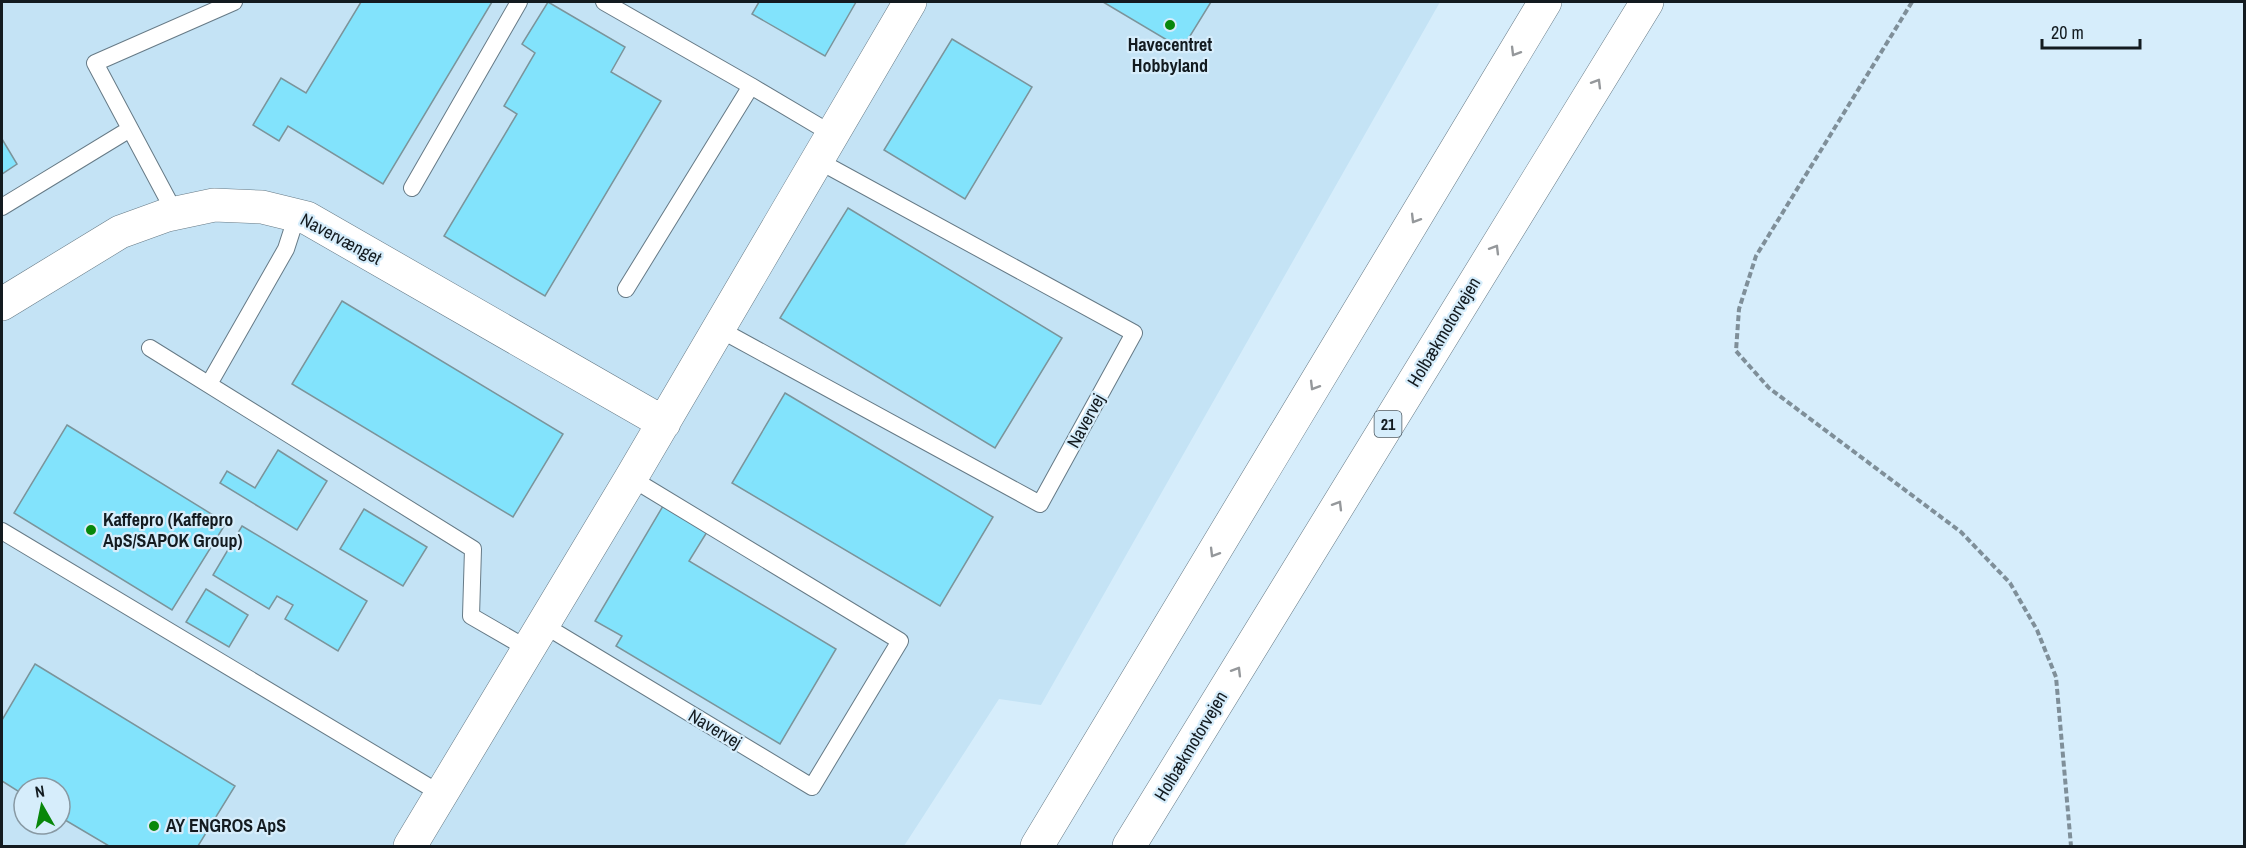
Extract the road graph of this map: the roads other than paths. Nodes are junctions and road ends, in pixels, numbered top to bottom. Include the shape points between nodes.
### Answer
1 (234, 2) edge
2 (519, 2) edge
3 (604, 2) edge
4 (910, 2) edge
5 (1545, 2) edge
6 (1647, 2) edge
7 (751, 86) junction
8 (130, 129) junction
9 (825, 147) junction
10 (412, 188) dead end
11 (2, 207) edge
12 (175, 213) junction
13 (297, 215) junction
14 (626, 289) dead end
15 (2, 304) edge
16 (719, 329) junction
17 (150, 348) dead end
18 (209, 384) junction
19 (664, 423) junction
20 (631, 478) junction
21 (2, 531) edge
22 (535, 637) junction
23 (441, 794) junction
24 (410, 846) edge
25 (1037, 846) edge
26 (1129, 846) edge

1 - 8 lane via 95,63
2 - 10 lane
3 - 7 lane, Navervej
4 - 9 main road
5 -> 25 main road
26 -> 6 main road, Holbækmotorvejen / 21
7 - 9 lane, Navervej
7 - 14 lane
8 - 11 lane
8 - 12 lane
9 - 16 main road
9 - 16 lane, Navervej via 1134,333 1040,504
12 - 13 main road, Navervænget via 214,205 262,207
12 - 15 main road, Navervænget via 120,232
13 - 18 lane via 286,249
13 - 19 main road, Navervænget
16 - 19 main road
17 - 18 lane
18 - 22 lane via 473,549 471,616
19 - 20 main road
20 - 22 main road
20 - 22 lane, Navervej via 900,641 812,787
21 - 23 lane
22 - 23 main road
23 - 24 main road

